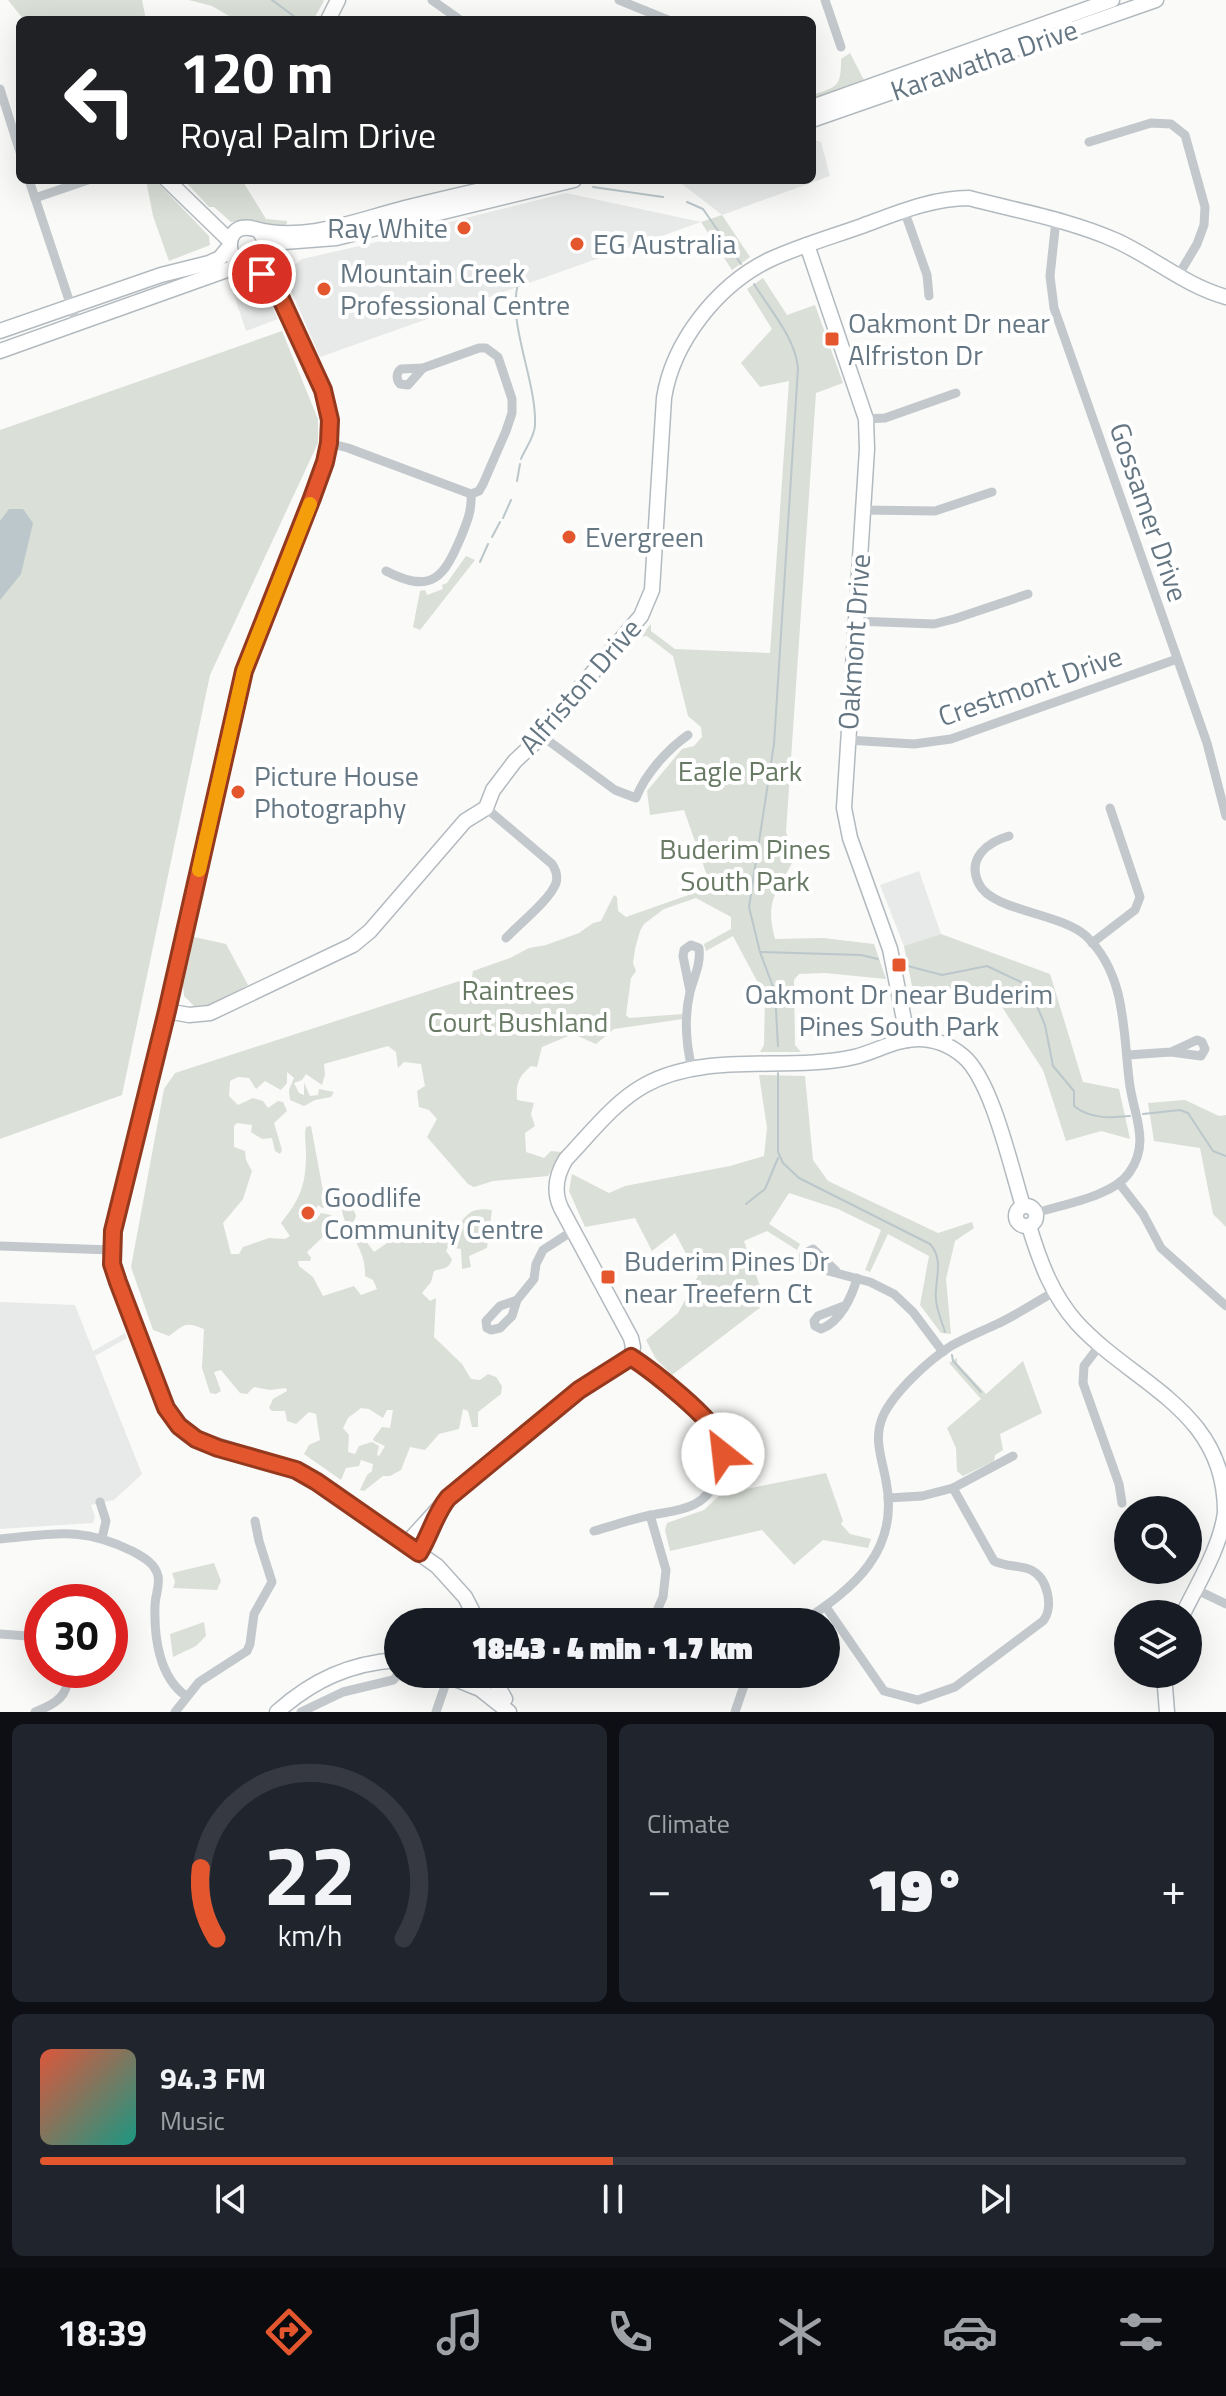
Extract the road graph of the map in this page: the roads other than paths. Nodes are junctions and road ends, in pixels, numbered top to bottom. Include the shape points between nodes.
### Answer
1 (432, 0) edge
2 (619, 0) edge
3 (825, 0) edge
4 (1112, 0) edge
5 (1156, 0) edge
6 (454, 16) edge
7 (658, 16) edge
8 (841, 47) dead end
9 (0, 89) edge
10 (816, 106) edge
11 (816, 119) edge
12 (16, 139) edge
13 (1089, 142) dead end
14 (30, 184) edge
15 (76, 184) edge
16 (171, 184) edge
17 (184, 184) edge
18 (508, 184) edge
19 (556, 184) edge
20 (35, 198) junction
21 (904, 210) junction
22 (1056, 220) junction
23 (259, 231) junction
24 (232, 239) junction
25 (807, 245) junction
26 (267, 251) junction
27 (248, 265) junction
28 (1178, 276) junction
29 (276, 288) junction
30 (929, 296) dead end
31 (1226, 297) edge
32 (71, 306) junction
33 (77, 324) junction
34 (0, 331) edge
35 (0, 351) edge
36 (423, 368) dead end
37 (956, 393) dead end
38 (866, 419) junction
39 (329, 443) junction
40 (992, 492) dead end
41 (471, 494) junction
42 (863, 510) junction
43 (386, 571) dead end
44 (1028, 594) dead end
45 (855, 621) junction
46 (1177, 659) junction
47 (688, 735) dead end
48 (542, 736) junction
49 (847, 740) junction
50 (486, 808) junction
51 (1110, 808) dead end
52 (1226, 816) edge
53 (1009, 836) dead end
54 (506, 938) dead end
55 (1092, 943) junction
56 (690, 991) dead end
57 (167, 1011) junction
58 (908, 1040) junction
59 (1171, 1052) dead end
60 (1128, 1055) junction
61 (692, 1069) junction
62 (1119, 1183) junction
63 (1029, 1215) junction
64 (574, 1230) junction
65 (0, 1246) edge
66 (111, 1250) junction
67 (836, 1271) dead end
68 (857, 1278) junction
69 (1054, 1292) junction
70 (517, 1300) dead end
71 (844, 1306) dead end
72 (1226, 1306) edge
73 (1100, 1345) junction
74 (943, 1352) junction
75 (631, 1357) junction
76 (1013, 1456) dead end
77 (1226, 1480) edge
78 (953, 1488) junction
79 (1121, 1496) edge
80 (888, 1498) junction
81 (100, 1502) dead end
82 (439, 1509) junction
83 (650, 1515) junction
84 (255, 1521) dead end
85 (594, 1531) dead end
86 (102, 1538) junction
87 (0, 1539) edge
88 (406, 1544) junction
89 (419, 1553) junction
90 (1195, 1589) junction
91 (1190, 1600) edge
92 (1226, 1604) edge
93 (826, 1607) joint
94 (470, 1608) edge
95 (658, 1608) edge
96 (0, 1634) edge
97 (24, 1636) edge
98 (384, 1664) edge
99 (384, 1682) edge
100 (66, 1688) edge
101 (443, 1688) edge
102 (487, 1688) edge
103 (743, 1688) edge
104 (1165, 1688) edge
105 (186, 1696) junction
106 (739, 1699) junction
107 (507, 1705) edge
108 (35, 1712) edge
109 (175, 1712) edge
110 (277, 1712) edge
111 (301, 1712) edge
112 (436, 1712) edge
113 (519, 1712) edge
114 (735, 1712) edge
115 (745, 1712) edge
116 (1167, 1712) edge

1 - 6 street
2 - 7 street
3 - 8 street
4 - 10 street, Karawatha Drive
5 - 11 street, Karawatha Drive
9 - 12 street
13 - 28 street via 1151,123 1171,124 1185,135 1205,207 1197,244
14 - 20 street
15 - 20 street
16 - 24 street
17 - 24 street via 205,211 226,226
18 - 23 street via 321,229
19 - 26 street via 336,238 284,242
20 - 32 street
21 - 22 street, Alfriston Drive via 969,198
21 - 25 street, Alfriston Drive
21 - 30 street
22 - 28 street, Alfriston Drive via 1115,240
22 - 46 street, Gossamer Drive via 1050,276 1054,308
23 - 24 street via 248,228
23 - 26 street
24 - 27 street via 232,258
24 - 32 street via 209,263
25 - 38 street, Oakmont Drive
25 - 48 street, Alfriston Drive via 746,274 680,346 664,398 648,603
26 - 27 street
26 - 29 street
27 - 29 street
27 - 33 street
28 - 31 street, Alfriston Drive
29 - 39 street via 323,390
32 - 33 street
32 - 34 street
33 - 35 street
36 - 41 street via 479,348 498,357 512,413 482,486
37 - 38 street via 885,418
38 - 42 street, Oakmont Drive
39 - 41 street
39 - 57 street via 244,671
40 - 42 street via 935,511
41 - 43 street via 470,515 443,573 418,581
42 - 45 street, Oakmont Drive
44 - 45 street via 934,624
45 - 49 street, Oakmont Drive
46 - 49 street, Crestmont Drive via 951,739 914,744
46 - 52 street, Gossamer Drive
47 - 48 street via 640,786 636,798 615,790
48 - 50 street, Alfriston Drive via 509,769
49 - 58 street, Oakmont Drive via 845,819 890,949
50 - 54 street via 557,872 550,892
50 - 57 street, Alfriston Drive via 465,821 353,945 210,1013
51 - 55 street via 1140,897 1135,910
53 - 55 street via 991,842 978,858 976,877 982,889 993,898 1071,926
55 - 60 street via 1120,998
56 - 61 street via 687,1039
57 - 66 street
58 - 61 street via 855,1057
58 - 63 street via 948,1046 975,1069
59 - 60 street
60 - 62 street via 1141,1141 1134,1164
61 - 64 street via 647,1084 622,1100 566,1159 557,1200
62 - 63 street
62 - 72 street via 1161,1248
63 - 69 street
64 - 70 street via 543,1250 534,1279
64 - 75 street via 631,1338
65 - 66 street
66 - 88 street via 130,1315 166,1408 179,1426 218,1448 296,1470
67 - 68 street
68 - 71 street
68 - 74 street via 901,1300
69 - 73 street
69 - 74 street
73 - 77 street via 1197,1419 1211,1439
73 - 79 street via 1084,1366 1083,1383
74 - 80 street via 896,1395 883,1415 878,1439
75 - 82 street via 579,1390
75 - 83 street via 714,1429 723,1454 711,1491 696,1504
76 - 78 street
77 - 90 street via 1225,1515
78 - 80 street
78 - 93 street via 994,1561 1038,1575 1048,1598 1048,1616 955,1687 910,1699 884,1691
80 - 93 street via 874,1558 858,1581
81 - 86 street via 106,1521
82 - 88 street
82 - 89 street
83 - 85 street
83 - 95 street via 666,1570
84 - 105 street via 272,1582 254,1614 250,1646
86 - 87 street via 72,1533
86 - 105 street via 144,1557 154,1568 163,1666 169,1681
88 - 89 street
89 - 94 street via 457,1586
90 - 91 street
90 - 92 street
96 - 97 street
98 - 110 street via 325,1677
99 - 111 street via 343,1692
100 - 108 street via 61,1699
101 - 112 street
102 - 107 street
103 - 106 street
104 - 116 street
105 - 109 street
106 - 114 street
106 - 115 street
107 - 113 street

